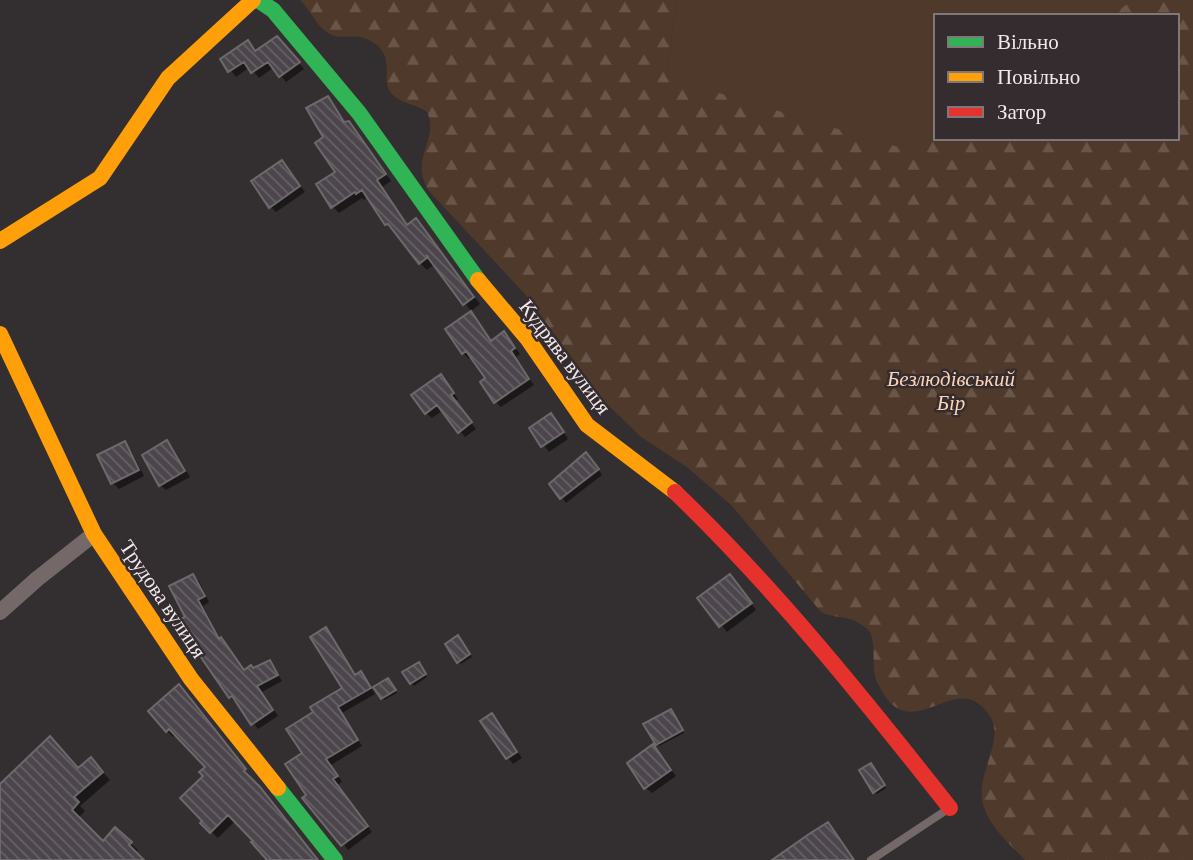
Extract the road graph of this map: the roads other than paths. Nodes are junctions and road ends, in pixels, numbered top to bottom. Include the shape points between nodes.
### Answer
1 (255, 0) edge
2 (0, 241) edge
3 (0, 334) edge
4 (94, 534) junction
5 (0, 612) edge
6 (950, 808) joint
7 (335, 860) edge
8 (871, 860) edge

1 - 2 street via 168,78 100,178
1 - 6 street, Кудрява вулиця via 273,10 359,113 469,270 527,338 587,425 675,492 724,539 870,707
3 - 4 street, Трудова вулиця
4 - 5 street
4 - 7 street, Трудова вулиця via 191,679
6 - 8 lane

